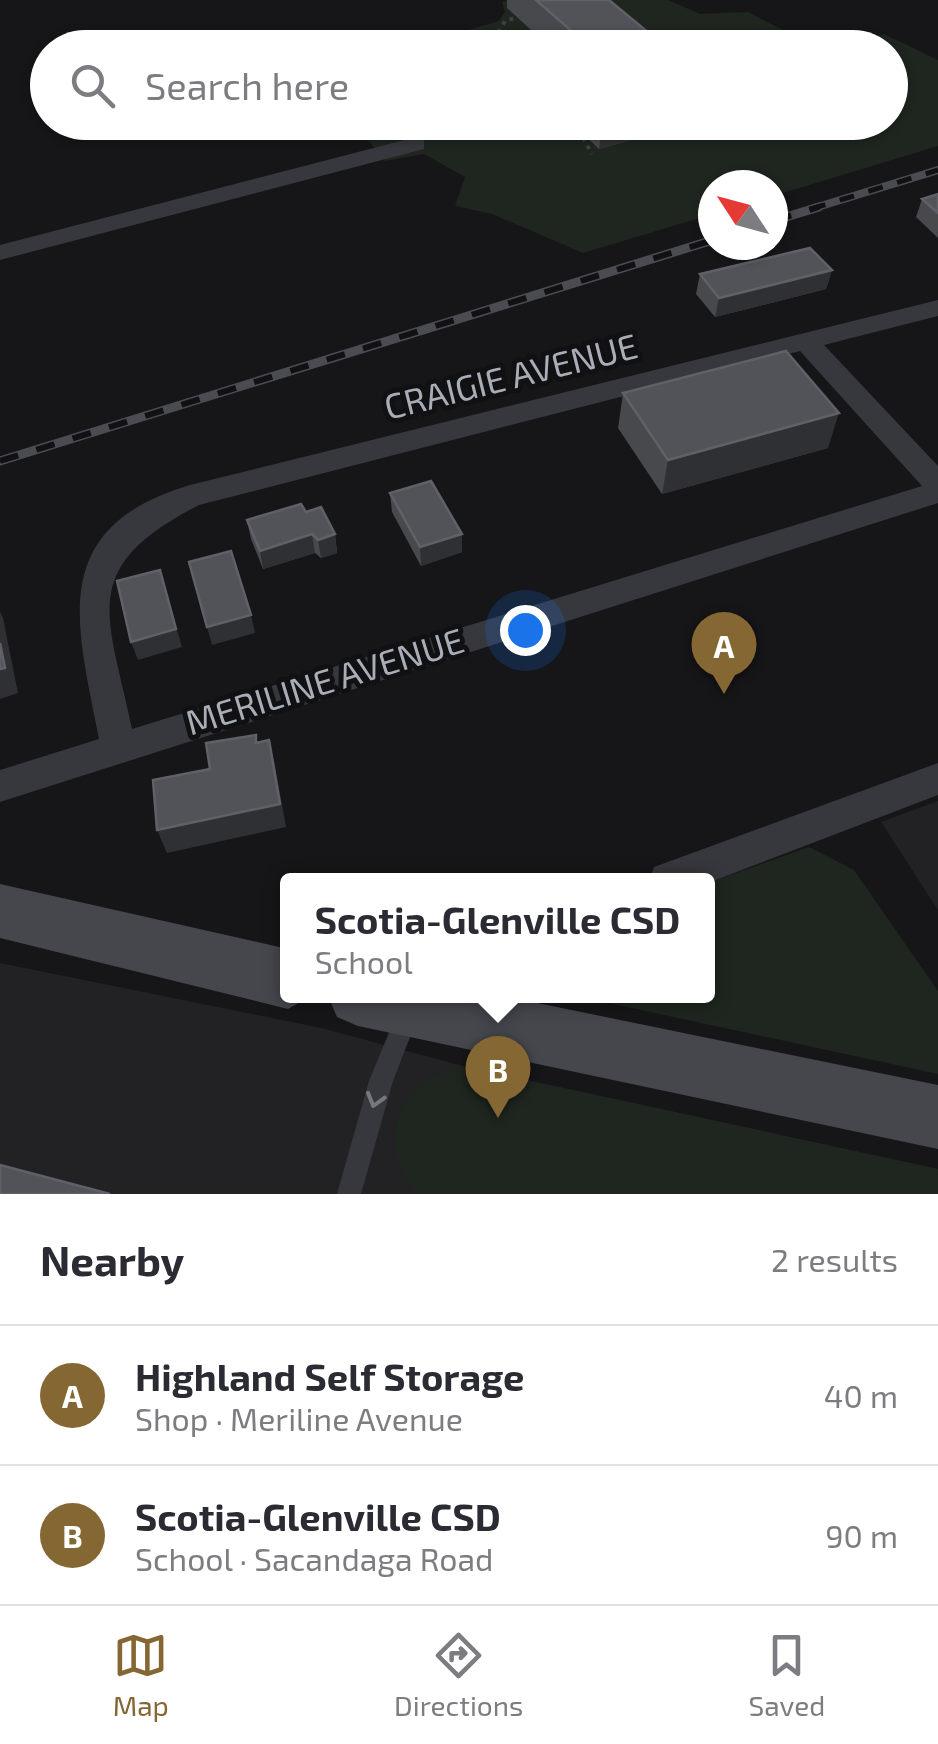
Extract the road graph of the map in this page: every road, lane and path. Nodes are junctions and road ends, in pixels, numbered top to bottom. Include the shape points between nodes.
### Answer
1 (518, 17) dead end
2 (500, 30) edge
3 (584, 140) edge
4 (416, 144) dead end
5 (592, 154) dead end
6 (0, 253) edge
7 (938, 308) edge
8 (806, 342) junction
9 (938, 488) edge
10 (118, 746) junction
11 (938, 779) edge
12 (0, 786) edge
13 (687, 873) edge
14 (0, 911) edge
15 (280, 977) edge
16 (372, 1003) edge
17 (391, 1003) edge
18 (938, 1116) edge
19 (349, 1194) edge

1 - 2 path
3 - 5 path
4 - 6 street
7 - 8 street, CRAIGIE AVENUE
8 - 9 street
8 - 10 street, CRAIGIE AVENUE via 190,496 136,521 112,542 96,571 92,598
9 - 10 street, MERILINE AVENUE
10 - 12 street, MERILINE AVENUE
11 - 13 street
14 - 15 main road
16 -> 19 lane via 381,1080
17 - 18 main road

